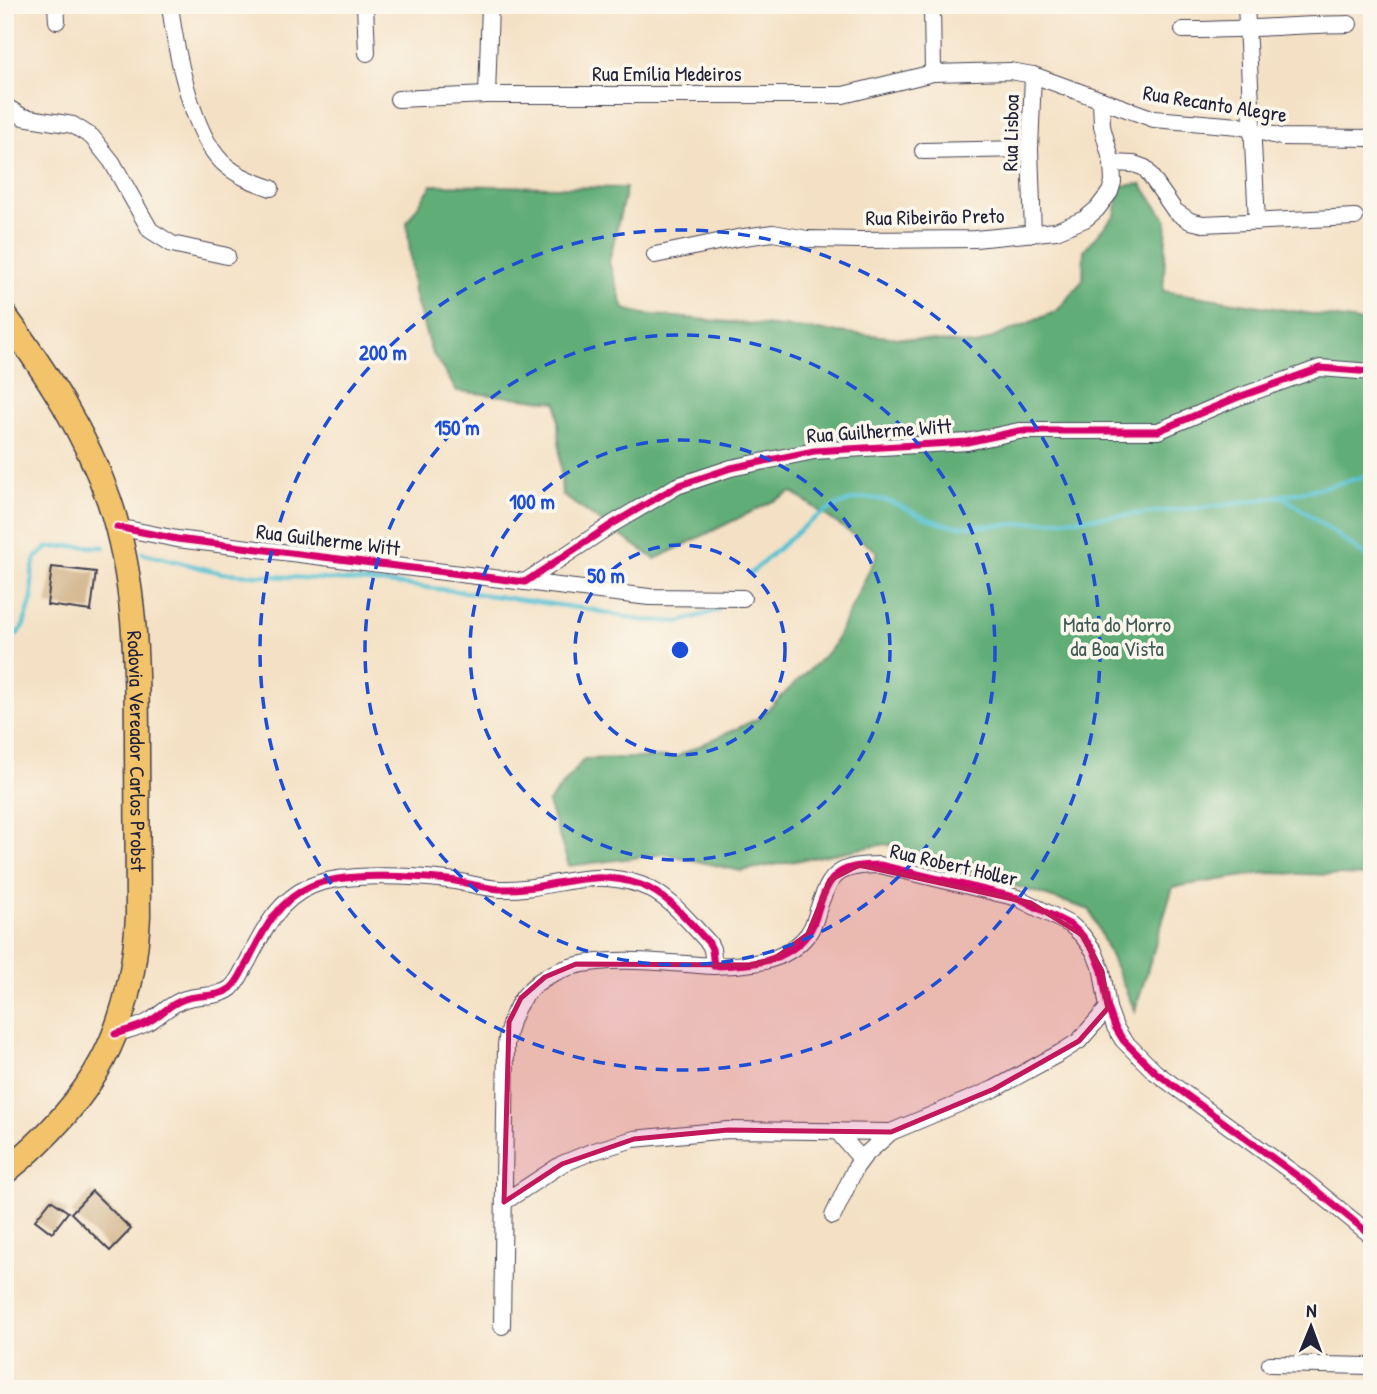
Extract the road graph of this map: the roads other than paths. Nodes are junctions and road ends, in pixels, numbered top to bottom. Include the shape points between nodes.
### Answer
1 (170, 5) edge
2 (365, 5) edge
3 (490, 5) edge
4 (932, 5) edge
5 (1246, 5) edge
6 (1349, 24) dead end
7 (1183, 30) dead end
8 (1248, 30) junction
9 (367, 53) dead end
10 (933, 73) junction
11 (1033, 75) junction
12 (486, 95) junction
13 (398, 99) dead end
14 (1101, 100) junction
15 (5, 106) edge
16 (1251, 129) junction
17 (1372, 138) edge
18 (1030, 149) junction
19 (923, 151) dead end
20 (1112, 163) junction
21 (271, 188) dead end
22 (1355, 217) dead end
23 (1257, 222) junction
24 (1033, 234) junction
25 (655, 255) dead end
26 (227, 256) dead end
27 (5, 316) edge
28 (1372, 372) edge
29 (117, 527) junction
30 (525, 582) junction
31 (743, 598) dead end
32 (714, 965) junction
33 (1108, 1008) junction
34 (115, 1034) junction
35 (837, 1131) junction
36 (891, 1132) junction
37 (861, 1160) junction
38 (5, 1171) edge
39 (504, 1202) junction
40 (833, 1216) dead end
41 (1372, 1236) edge
42 (502, 1326) dead end
43 (1270, 1364) dead end
44 (1372, 1366) edge

1 - 21 street via 194,115 204,137 223,163 246,180
2 - 9 street
3 - 12 street
4 - 10 street
5 - 8 street
6 - 8 street
7 - 8 street
8 - 16 street
10 - 11 street, Rua Recanto Alegre via 1010,71
10 - 12 street, Rua Emília Medeiros via 843,95
11 - 14 street, Rua Recanto Alegre
11 - 18 street, Rua Lisboa
12 - 13 street, Rua Emília Medeiros
14 - 16 street, Rua Recanto Alegre via 1154,118
14 - 20 street, Rua Ribeirão Preto via 1102,127
15 - 26 street via 23,117 74,125 92,137 112,162 150,230 172,244
16 - 17 street, Rua Recanto Alegre via 1281,138
16 - 23 street
18 - 19 street
18 - 24 street, Rua Lisboa
20 - 23 street via 1146,168 1175,211 1190,222
20 - 24 street, Rua Ribeirão Preto via 1110,192 1097,209 1056,231
22 - 23 street
24 - 25 street, Rua Ribeirão Preto via 861,240 773,233
27 - 29 main road, Rodovia Vereador Carlos Probst via 79,431
28 - 30 street, Rua Guilherme Witt via 1320,368 1158,431 1018,431 967,442 814,451 731,468 677,486
29 - 30 street, Rua Guilherme Witt via 200,542
29 - 34 main road, Rodovia Vereador Carlos Probst via 135,644 138,916 131,976
30 - 31 street via 649,597
32 - 33 street, Rua Robert Holler via 751,965 774,959 808,934 824,891 841,869 880,865 1018,898 1057,916 1094,951
32 - 34 street via 709,943 666,899 622,879 582,877 501,889 449,880 345,878 312,885 274,914 231,988 178,1001 151,1021
32 - 39 street via 604,960 576,964 545,976 521,998 509,1022 506,1045
33 - 36 street via 1079,1041 1060,1053 994,1089
33 - 41 street, Rua Robert Holler via 1123,1040 1156,1072
34 - 38 main road, Rodovia Vereador Carlos Probst via 96,1074 59,1125
35 - 36 street
35 - 37 street
35 - 39 street via 729,1130 634,1139 562,1164
36 - 37 street
37 - 40 street
39 - 42 street
43 - 44 street

